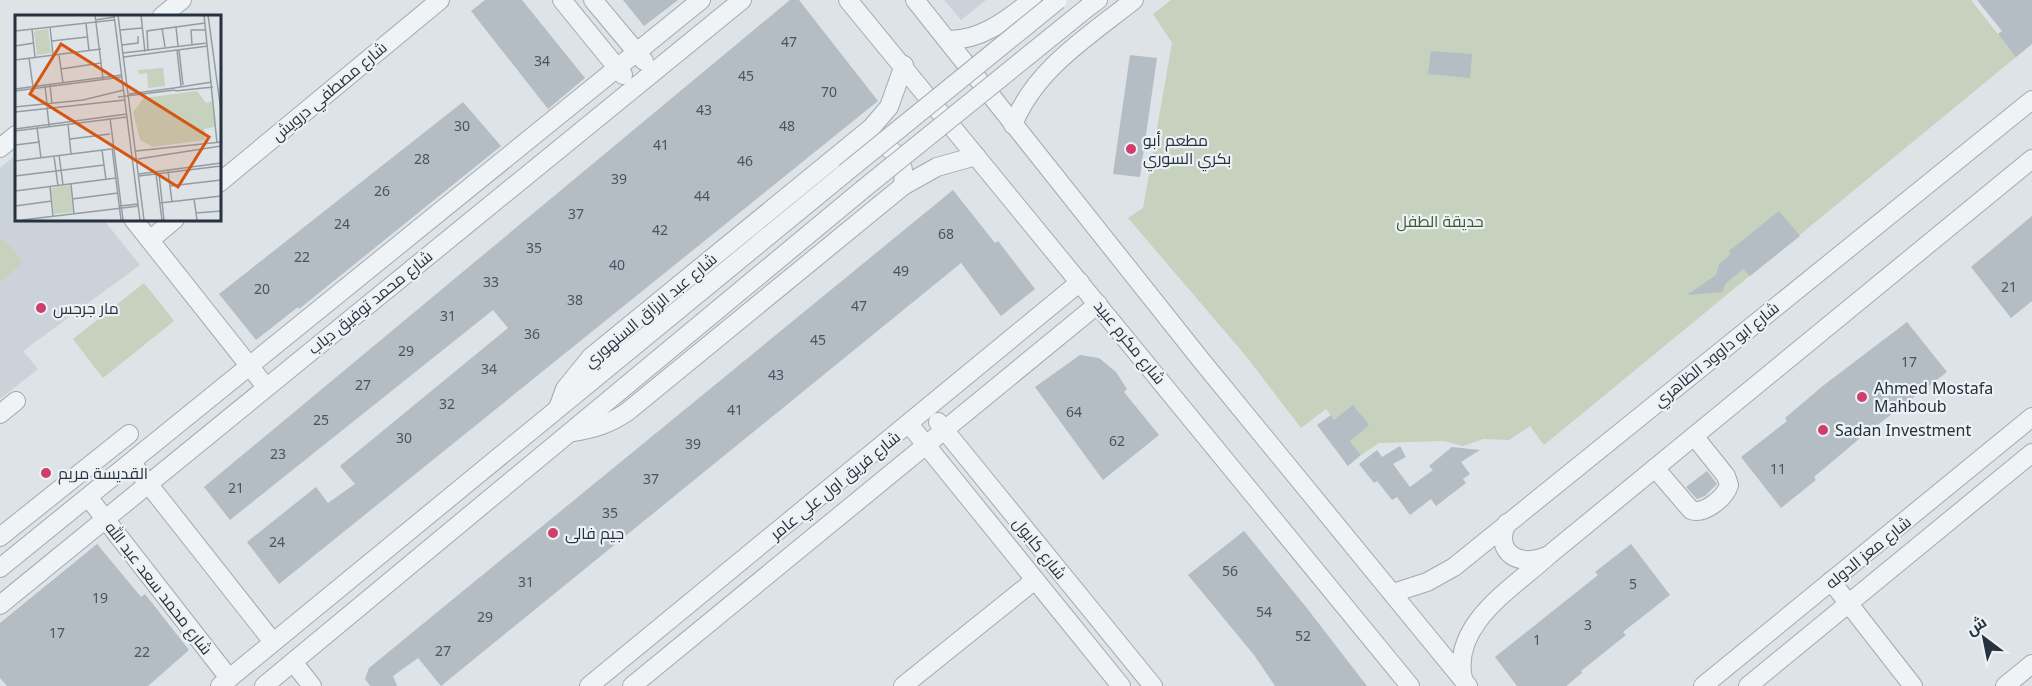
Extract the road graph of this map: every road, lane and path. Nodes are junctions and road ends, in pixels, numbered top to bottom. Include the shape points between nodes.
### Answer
1 (182, 0) edge
2 (440, 0) edge
3 (562, 0) edge
4 (593, 0) edge
5 (701, 0) edge
6 (742, 0) edge
7 (848, 0) edge
8 (915, 0) edge
9 (1058, 0) edge
10 (1098, 0) edge
11 (1134, 0) edge
12 (1028, 3) edge
13 (163, 15) edge
14 (947, 40) junction
15 (636, 52) junction
16 (1070, 52) junction
17 (904, 65) junction
18 (616, 67) junction
19 (652, 72) junction
20 (633, 88) junction
21 (2032, 100) edge
22 (1013, 125) junction
23 (15, 136) edge
24 (862, 136) junction
25 (0, 148) edge
26 (976, 156) junction
27 (2032, 159) edge
28 (220, 182) edge
29 (903, 186) junction
30 (134, 220) edge
31 (174, 220) edge
32 (150, 240) junction
33 (1080, 282) junction
34 (1098, 304) junction
35 (250, 366) junction
36 (266, 387) junction
37 (16, 401) dead end
38 (927, 409) junction
39 (558, 410) junction
40 (0, 414) edge
41 (2032, 417) edge
42 (909, 424) junction
43 (945, 430) junction
44 (571, 432) junction
45 (129, 434) dead end
46 (1694, 436) junction
47 (926, 446) junction
48 (2032, 453) edge
49 (131, 462) junction
50 (1656, 468) junction
51 (148, 484) junction
52 (88, 497) junction
53 (105, 519) junction
54 (1508, 523) junction
55 (0, 537) edge
56 (1549, 555) junction
57 (0, 568) edge
58 (1035, 580) junction
59 (1831, 581) junction
60 (1393, 593) junction
61 (1849, 603) junction
62 (0, 605) edge
63 (273, 642) junction
64 (1741, 655) junction
65 (293, 662) junction
66 (2032, 664) edge
67 (225, 682) edge
68 (1465, 683) edge
69 (1758, 683) edge
70 (264, 686) edge
71 (312, 686) edge
72 (589, 686) edge
73 (632, 686) edge
74 (903, 686) edge
75 (1122, 686) edge
76 (1153, 686) edge
77 (1410, 686) edge
78 (1703, 686) edge
79 (1913, 686) edge
80 (2005, 686) edge

1 - 13 street
2 - 28 street, شارع مصطفي درويش
3 - 18 street
4 - 15 street
5 - 15 street, شارع محمد توفيق دياب
6 - 19 street, شارع محمد توفيق دياب
7 - 17 street, شارع مكرم عبيد
8 - 14 street
9 - 39 street, bridge
10 - 44 street, bridge
11 - 16 street
12 - 14 street via 984,33
12 - 16 street via 1025,22 1032,37 1045,48
14 - 22 street
15 - 18 street, شارع محمد توفيق دياب
15 - 19 street
16 - 22 street via 1036,85
17 - 24 street, شارع عبد الرزاق السنهوري via 889,106
17 - 26 street, شارع مكرم عبيد
18 - 20 street
18 - 35 street, شارع محمد توفيق دياب
19 - 20 street, شارع محمد توفيق دياب
20 - 36 street, شارع محمد توفيق دياب
21 - 54 street, شارع ابو داوود الظاهري
22 - 60 street
23 - 25 street
24 - 29 street via 897,153 904,169
24 - 39 street, شارع عبد الرزاق السنهوري via 591,357 565,389
26 - 29 street via 937,167
26 - 33 street, شارع مكرم عبيد
27 - 46 street
29 - 44 street via 627,412 591,430
30 - 32 street
31 - 32 street
32 - 35 street
33 - 34 street, شارع مكرم عبيد
33 - 38 street, شارع فريق اول علي عامر
34 - 43 street, شارع فريق اول علي عامر
34 - 77 street, شارع مكرم عبيد
35 - 36 street
35 - 49 street, شارع محمد توفيق دياب
36 - 51 street, شارع محمد توفيق دياب
37 - 40 street
38 - 42 street, شارع فريق اول علي عامر
38 - 43 street, شارع كابول
39 - 63 street, شارع عبد الرزاق السنهوري
41 - 59 street, شارع معز الدوله
42 - 47 street, شارع كابول
42 - 72 street, شارع فريق اول علي عامر
43 - 47 street, شارع فريق اول علي عامر
43 - 76 street, شارع كابول
44 - 65 street
45 - 55 street
46 - 50 street
46 - 50 street via 1729,485 1705,510 1691,510
47 - 58 street, شارع كابول
47 - 73 street, شارع فريق اول علي عامر
48 - 61 street, شارع معز الدوله
49 - 51 street
49 - 52 street, شارع محمد توفيق دياب
50 - 56 street
51 - 53 street, شارع محمد توفيق دياب
51 - 63 street
52 - 53 street, شارع محمد سعد عبد الله
52 - 57 street, شارع محمد توفيق دياب
53 - 62 street, شارع محمد توفيق دياب
53 - 67 street, شارع محمد سعد عبد الله
54 - 56 street via 1504,530 1505,545 1514,557 1528,562
54 - 60 street, شارع ابو داوود الظاهري via 1441,575
56 - 68 street via 1471,627 1461,653
58 - 74 street
58 - 75 street, شارع كابول
59 - 61 street
59 - 64 street, شارع معز الدوله
60 - 68 street
61 - 69 street, شارع معز الدوله
61 - 79 street
63 - 67 street, شارع عبد الرزاق السنهوري
64 - 69 street
64 - 78 street, شارع معز الدوله
65 - 70 street
65 - 71 street
66 - 80 street

